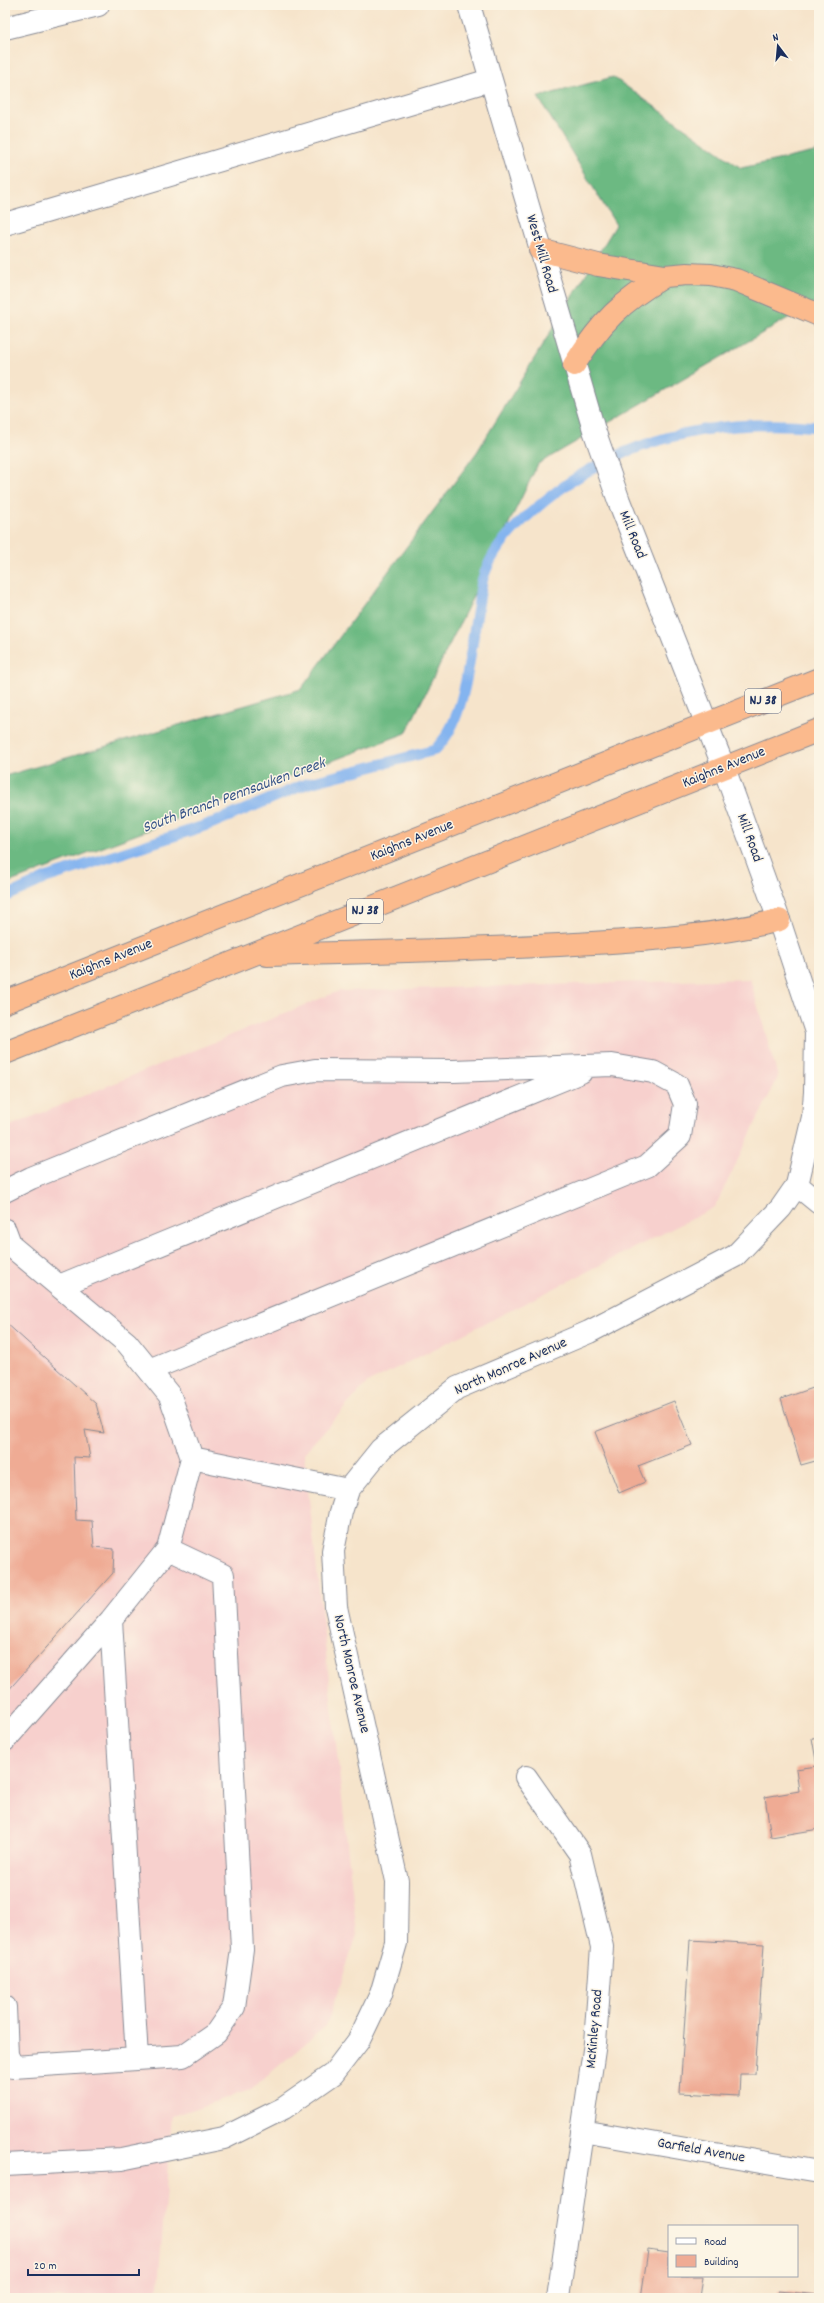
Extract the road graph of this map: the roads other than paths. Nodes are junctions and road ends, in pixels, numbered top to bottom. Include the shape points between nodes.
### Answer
1 (98, 5) edge
2 (469, 5) edge
3 (5, 28) edge
4 (490, 80) junction
5 (5, 224) edge
6 (540, 250) junction
7 (665, 276) junction
8 (819, 314) edge
9 (574, 365) junction
10 (619, 501) joint
11 (819, 679) edge
12 (707, 724) junction
13 (819, 730) edge
14 (724, 768) junction
15 (779, 920) junction
16 (252, 956) junction
17 (5, 1002) edge
18 (5, 1053) edge
19 (596, 1066) junction
20 (797, 1185) junction
21 (5, 1191) edge
22 (819, 1203) edge
23 (5, 1230) edge
24 (59, 1286) junction
25 (149, 1370) junction
26 (192, 1458) junction
27 (348, 1490) junction
28 (168, 1549) junction
29 (112, 1620) junction
30 (5, 1740) edge
31 (526, 1777) dead end
32 (5, 2007) edge
33 (137, 2058) junction
34 (582, 2130) junction
35 (5, 2165) edge
36 (819, 2172) edge
37 (558, 2298) edge

1 - 3 street via 42,21
2 - 4 street, West Mill Road
4 - 5 street
4 - 6 street, West Mill Road
6 - 7 highway
6 - 9 street, West Mill Road
7 - 8 highway via 711,275 736,280
7 - 9 highway via 637,293 610,316 593,335
9 - 10 street, West Mill Road
10 - 12 street, Mill Road
11 - 12 highway, Kaighns Avenue / NJ 38
12 - 14 street, Mill Road
12 - 17 highway, Kaighns Avenue / NJ 38
13 - 14 highway, Kaighns Avenue / NJ 38
14 - 15 street, Mill Road
14 - 16 highway, Kaighns Avenue / NJ 38
15 - 16 highway via 731,931 672,938 507,948
15 - 20 street, Mill Road via 816,1032 813,1117
16 - 18 highway, Kaighns Avenue / NJ 38
19 - 21 street via 453,1071 315,1070 282,1076 31,1178
19 - 24 street
19 - 25 street via 612,1065 653,1072 677,1085 685,1104 680,1136 647,1166
20 - 22 street
20 - 27 street, North Monroe Avenue via 781,1208 735,1256 589,1332 457,1388 382,1449
23 - 24 street via 11,1246
24 - 25 street via 127,1343
25 - 26 street via 170,1396
26 - 27 street
26 - 28 street
27 - 35 street, North Monroe Avenue via 340,1512 333,1551 336,1607 397,1880 396,1943 381,1994 359,2040 332,2074 284,2108 224,2138 121,2159
28 - 29 street
28 - 33 street via 223,1574 242,1949 234,2007 216,2033 182,2056
29 - 30 street
29 - 33 street
31 - 34 street, McKinley Road via 580,1854 602,1947 595,2043
32 - 33 street via 7,2055 13,2067
34 - 36 street, Garfield Avenue
34 - 37 street, McKinley Road

